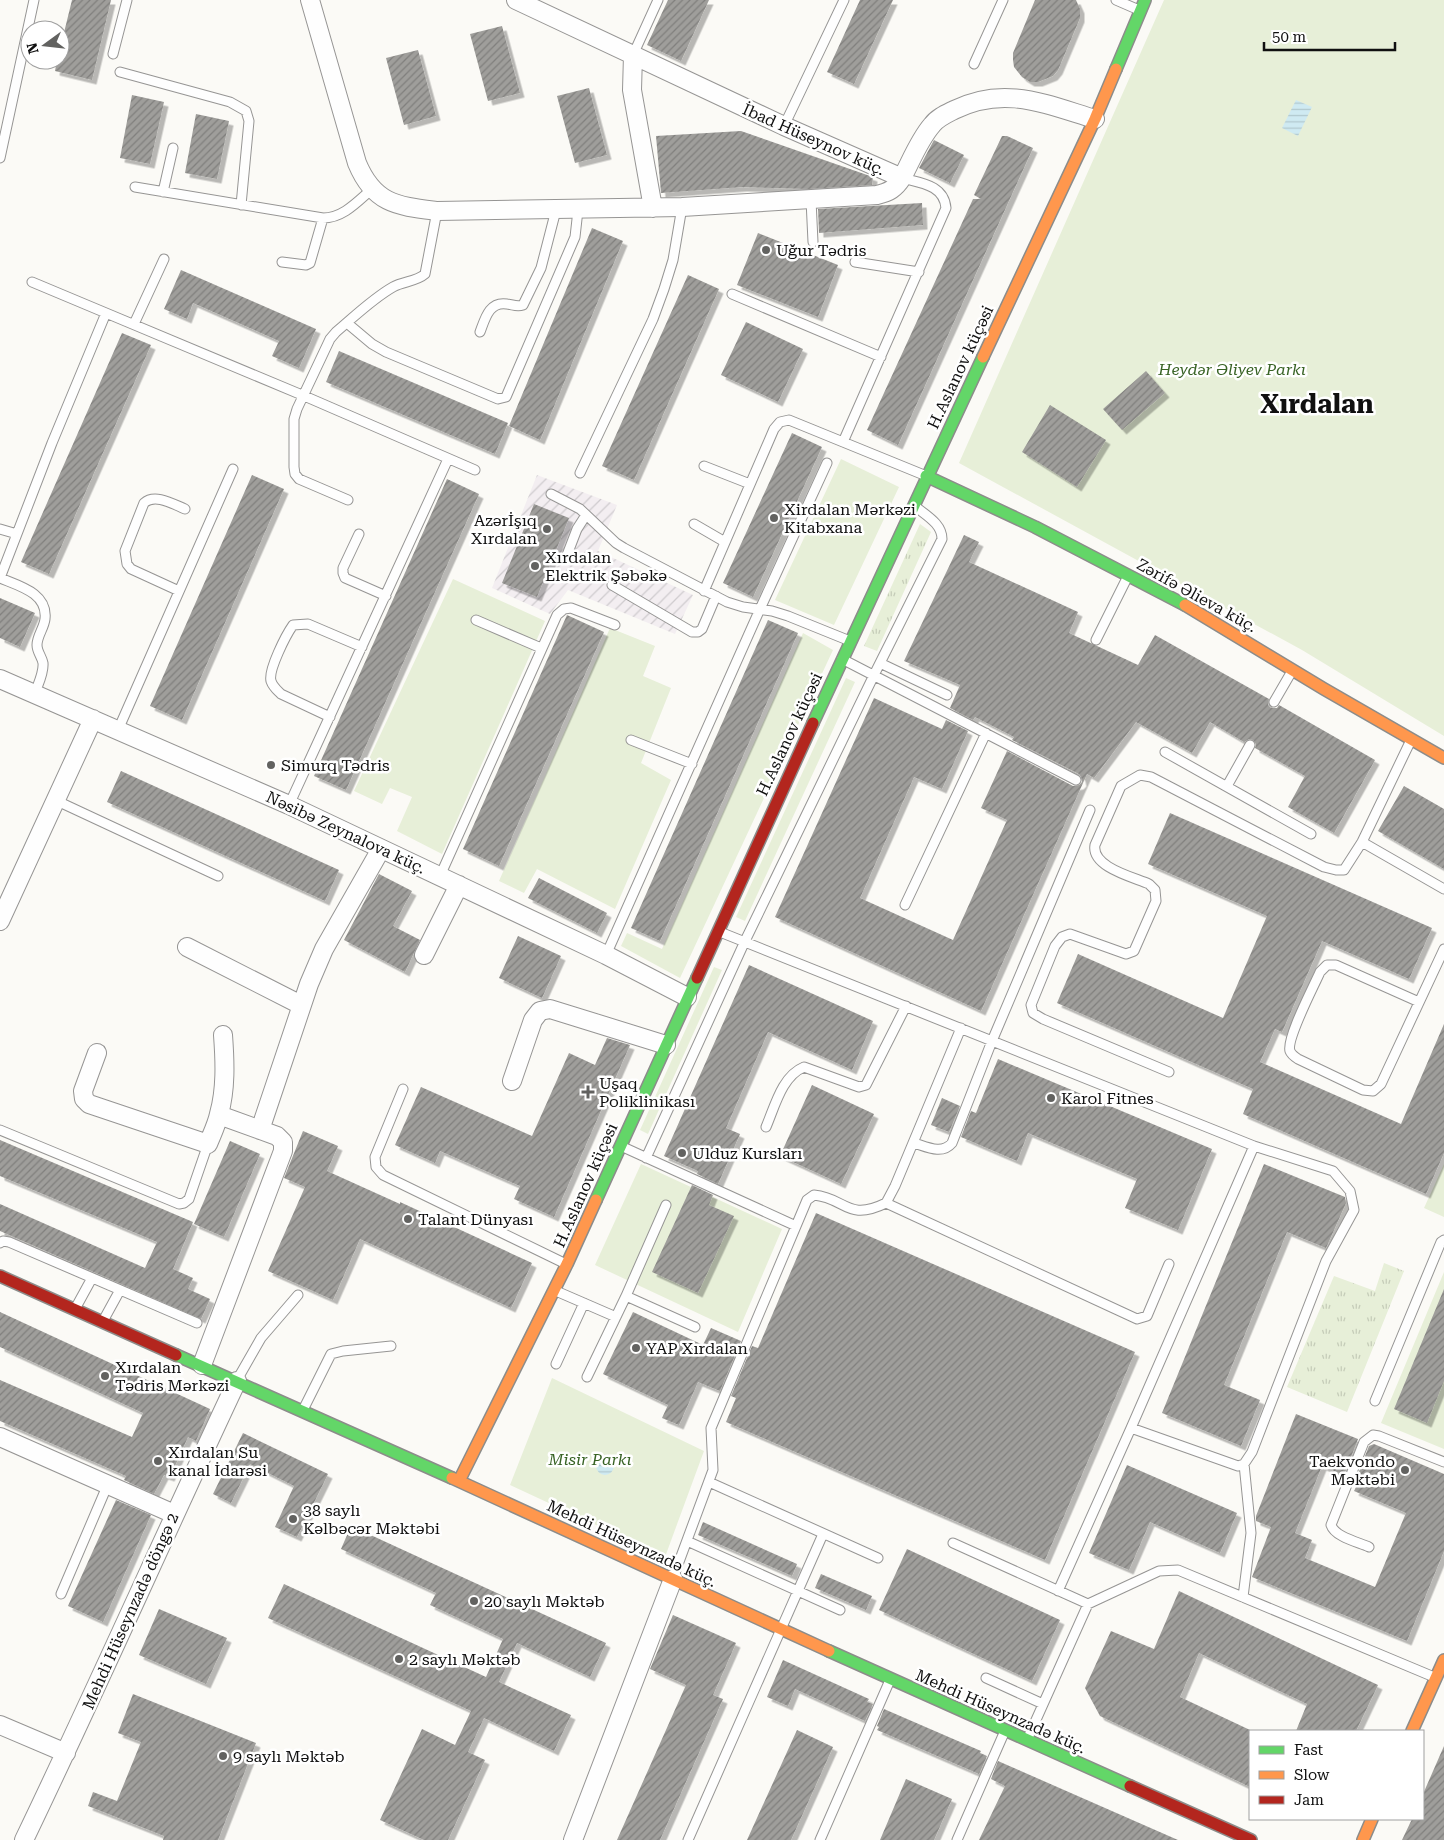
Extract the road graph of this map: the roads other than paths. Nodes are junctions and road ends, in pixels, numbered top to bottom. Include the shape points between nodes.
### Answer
1 (34, 0) edge
2 (126, 0) edge
3 (310, 0) edge
4 (516, 0) edge
5 (658, 0) edge
6 (844, 0) edge
7 (1003, 0) edge
8 (1116, 0) edge
9 (1143, 5) edge
10 (113, 54) dead end
11 (633, 55) junction
12 (974, 64) dead end
13 (120, 72) dead end
14 (1094, 119) junction
15 (784, 126) junction
16 (173, 148) dead end
17 (0, 158) edge
18 (902, 178) junction
19 (135, 187) dead end
20 (372, 189) junction
21 (163, 192) junction
22 (811, 200) junction
23 (241, 205) junction
24 (682, 207) junction
25 (653, 208) junction
26 (437, 210) junction
27 (556, 210) junction
28 (578, 210) junction
29 (323, 218) junction
30 (813, 242) dead end
31 (164, 259) dead end
32 (282, 262) dead end
33 (855, 262) dead end
34 (919, 272) junction
35 (32, 282) dead end
36 (732, 294) dead end
37 (106, 313) junction
38 (346, 323) junction
39 (134, 324) junction
40 (480, 332) dead end
41 (881, 357) junction
42 (302, 395) junction
43 (843, 442) junction
44 (448, 459) junction
45 (827, 464) dead end
46 (704, 466) dead end
47 (233, 470) dead end
48 (475, 470) dead end
49 (580, 473) dead end
50 (926, 476) junction
51 (750, 484) junction
52 (551, 494) dead end
53 (348, 500) dead end
54 (914, 505) junction
55 (185, 509) dead end
56 (586, 514) junction
57 (694, 524) dead end
58 (0, 529) edge
59 (17, 534) junction
60 (358, 534) dead end
61 (725, 542) junction
62 (567, 555) dead end
63 (1128, 575) junction
64 (0, 578) edge
65 (612, 585) dead end
66 (704, 590) junction
67 (179, 591) junction
68 (386, 596) junction
69 (716, 596) junction
70 (760, 609) junction
71 (476, 620) dead end
72 (615, 624) dead end
73 (1096, 640) dead end
74 (850, 641) junction
75 (362, 648) junction
76 (541, 648) junction
77 (842, 658) junction
78 (880, 663) junction
79 (1293, 669) junction
80 (874, 675) junction
81 (0, 679) edge
82 (35, 693) junction
83 (947, 695) dead end
84 (1274, 702) dead end
85 (330, 717) junction
86 (93, 719) junction
87 (118, 730) junction
88 (986, 734) junction
89 (1411, 739) junction
90 (631, 740) dead end
91 (1250, 745) dead end
92 (1165, 752) dead end
93 (1444, 758) edge
94 (692, 764) junction
95 (1076, 780) dead end
96 (1227, 786) junction
97 (56, 800) junction
98 (289, 805) junction
99 (1090, 810) dead end
100 (1311, 834) dead end
101 (1362, 842) junction
102 (381, 849) junction
103 (218, 876) dead end
104 (440, 876) junction
105 (459, 885) junction
106 (1444, 889) edge
107 (905, 905) dead end
108 (0, 921) edge
109 (717, 930) junction
110 (745, 942) junction
111 (187, 947) dead end
112 (1444, 949) edge
113 (424, 955) dead end
114 (606, 955) junction
115 (687, 997) junction
116 (1419, 1002) junction
117 (301, 1005) junction
118 (906, 1006) junction
119 (961, 1028) junction
120 (223, 1036) dead end
121 (992, 1041) junction
122 (666, 1045) junction
123 (97, 1053) dead end
124 (1169, 1072) dead end
125 (512, 1081) dead end
126 (403, 1089) dead end
127 (219, 1115) junction
128 (766, 1127) dead end
129 (0, 1130) edge
130 (260, 1130) junction
131 (914, 1143) junction
132 (208, 1144) junction
133 (620, 1146) junction
134 (1254, 1146) junction
135 (646, 1158) junction
136 (886, 1203) junction
137 (666, 1205) dead end
138 (796, 1226) junction
139 (1444, 1240) edge
140 (0, 1243) edge
141 (567, 1264) junction
142 (1169, 1264) dead end
143 (0, 1276) edge
144 (92, 1278) junction
145 (120, 1290) junction
146 (554, 1290) junction
147 (298, 1295) dead end
148 (626, 1296) junction
149 (584, 1303) junction
150 (75, 1309) junction
151 (616, 1317) junction
152 (103, 1322) junction
153 (197, 1324) dead end
154 (696, 1327) dead end
155 (391, 1346) dead end
156 (556, 1364) dead end
157 (202, 1366) junction
158 (587, 1376) dead end
159 (236, 1381) junction
160 (1375, 1401) dead end
161 (303, 1411) junction
162 (1131, 1428) junction
163 (0, 1437) edge
164 (1444, 1462) edge
165 (1244, 1464) junction
166 (459, 1481) junction
167 (709, 1482) junction
168 (108, 1484) junction
169 (174, 1514) junction
170 (823, 1534) junction
171 (687, 1542) junction
172 (953, 1543) dead end
173 (1369, 1547) dead end
174 (878, 1558) dead end
175 (672, 1579) junction
176 (798, 1591) junction
177 (1058, 1591) junction
178 (61, 1594) dead end
179 (1243, 1597) junction
180 (1088, 1604) junction
181 (840, 1610) dead end
182 (782, 1629) junction
183 (1444, 1660) edge
184 (986, 1678) dead end
185 (1436, 1678) junction
186 (890, 1679) junction
187 (1044, 1704) junction
188 (0, 1725) edge
189 (1412, 1730) edge
190 (1005, 1731) junction
191 (1027, 1740) junction
192 (66, 1753) junction
193 (1372, 1820) edge
194 (1238, 1837) edge
195 (24, 1840) edge
196 (573, 1840) edge
197 (688, 1840) edge
198 (820, 1840) edge
199 (957, 1840) edge
200 (1250, 1840) edge
201 (1363, 1840) edge

1 - 17 lane
2 - 10 lane
3 - 20 street via 357,163
4 - 11 street, İbad Hüseynov küç.
5 - 11 lane
6 - 15 lane
7 - 12 lane
8 - 9 lane
9 - 14 street, H.Aslanov küçəsi
11 - 15 street, İbad Hüseynov küç.
11 - 25 street via 632,90
13 - 23 lane via 230,102 246,111 249,121
14 - 18 street, İbad Hüseynov küç. via 1025,99 1008,97 972,102 933,123
14 - 50 street, H.Aslanov küçəsi
15 - 18 street, İbad Hüseynov küç.
16 - 21 lane
18 - 22 street via 896,188 887,192
18 - 34 lane via 936,189 946,201 942,221
19 - 21 lane
20 - 26 street via 399,204
20 - 29 lane via 340,214
21 - 23 lane
22 - 24 street
22 - 30 lane
23 - 29 lane
24 - 25 street
24 - 49 lane via 673,260 653,319
25 - 28 street
26 - 27 street
26 - 38 lane via 425,274 388,290
27 - 28 street
27 - 40 lane via 542,268 523,305 500,303 494,306 489,310
28 - 38 lane via 575,236 506,396 498,398 386,352
29 - 32 lane via 310,263
31 - 39 lane
33 - 34 lane
34 - 41 lane
35 - 37 lane
36 - 41 lane
37 - 39 lane
37 - 59 lane
38 - 42 lane via 330,339
39 - 42 lane
41 - 43 lane
42 - 44 lane
42 - 53 lane via 294,419 295,474
43 - 50 lane
43 - 51 lane via 789,420 780,422
44 - 48 lane
44 - 68 lane
45 - 70 lane
46 - 51 lane
47 - 67 lane
50 - 54 street, H.Aslanov küçəsi
50 - 63 street, Zərifə Əlieva küç. via 1034,526
51 - 61 lane
52 - 56 lane
54 - 74 street, H.Aslanov küçəsi
54 - 78 lane via 940,527 942,539
55 - 67 lane via 156,498 144,502 125,551 131,569
56 - 62 lane
56 - 66 lane via 616,543
57 - 61 lane
58 - 59 lane
59 - 64 lane
60 - 68 lane via 343,568 345,578
61 - 66 lane
63 - 73 lane
63 - 79 street, Zərifə Əlieva küç.
64 - 82 lane via 34,593 40,598 44,610 45,619 37,642 43,668
65 - 69 lane via 692,632 702,629
66 - 69 lane
67 - 87 lane
68 - 75 lane
69 - 70 lane via 743,607
70 - 74 lane via 788,616
70 - 94 lane
71 - 76 lane
72 - 76 lane via 564,608 557,615
74 - 77 street, H.Aslanov küçəsi
75 - 85 lane
75 - 85 lane via 308,624 293,626 288,631 272,670 271,681 281,694
76 - 104 lane
77 - 80 lane
77 - 109 street, H.Aslanov küçəsi
78 - 80 lane
78 - 83 lane
79 - 84 lane
79 - 89 street, Zərifə Əlieva küç.
80 - 88 lane
80 - 110 lane
81 - 82 street, Nəsibə Zeynalova küç.
82 - 86 street, Nəsibə Zeynalova küç.
85 - 98 lane
86 - 87 street, Nəsibə Zeynalova küç.
86 - 97 street
87 - 98 street, Nəsibə Zeynalova küç.
88 - 95 lane
88 - 107 lane
89 - 93 street, Zərifə Əlieva küç.
89 - 101 lane
90 - 94 lane
91 - 96 lane
92 - 96 lane
94 - 114 lane
96 - 100 lane
97 - 103 lane
97 - 108 street
98 - 102 street, Nəsibə Zeynalova küç.
99 - 121 lane
101 - 106 lane
101 - 124 lane via 1344,870 1336,870 1324,867 1151,777 1140,775 1121,786 1094,852 1104,865 1149,884 1155,890 1156,901 1134,951 1126,954 1070,934 1062,937 1055,946 1031,1006 1033,1014 1043,1019
102 - 104 street, Nəsibə Zeynalova küç.
102 - 117 street via 324,949
104 - 105 street, Nəsibə Zeynalova küç.
105 - 113 street
105 - 114 street, Nəsibə Zeynalova küç.
109 - 110 lane
109 - 115 street, H.Aslanov küçəsi
110 - 118 lane
110 - 135 lane
111 - 117 street
112 - 116 lane
114 - 115 street, Nəsibə Zeynalova küç.
115 - 122 street, H.Aslanov küçəsi
116 - 116 lane via 1381,1084 1372,1091 1363,1090 1298,1060 1290,1052 1292,1033 1320,972 1327,965 1336,965
117 - 130 street
118 - 119 lane
118 - 128 lane via 866,1085 859,1087 804,1067 795,1070 786,1081
119 - 121 lane
119 - 131 lane
120 - 127 street via 225,1062
121 - 131 lane via 952,1143 941,1150
121 - 134 lane
122 - 125 street via 550,1009 540,1011 533,1020
122 - 133 street, H.Aslanov küçəsi
123 - 132 street via 83,1091 89,1104
126 - 141 lane via 375,1157 376,1166 383,1174
127 - 130 street
127 - 132 street
129 - 132 lane via 179,1204 189,1199
130 - 157 street via 277,1136 283,1142 284,1151
131 - 136 lane
133 - 135 lane
133 - 141 street, H.Aslanov küçəsi
134 - 162 lane
134 - 165 lane via 1333,1171 1350,1191 1354,1210 1326,1261 1252,1452
135 - 138 lane
136 - 138 lane via 862,1211 814,1195 807,1200
136 - 142 lane via 1137,1319 1147,1316
137 - 148 lane
138 - 167 lane via 711,1428 714,1458
139 - 160 lane
140 - 144 lane via 9,1242
141 - 146 street, H.Aslanov küçəsi
143 - 150 street, Mehdi Hüseynzadə küç.
144 - 145 lane
144 - 150 lane
145 - 152 lane
145 - 153 lane
146 - 149 lane
146 - 166 street, H.Aslanov küçəsi
147 - 159 lane via 260,1338
148 - 151 lane
148 - 154 lane
149 - 151 lane
149 - 156 lane
150 - 152 street, Mehdi Hüseynzadə küç.
151 - 158 lane
152 - 157 street, Mehdi Hüseynzadə küç.
155 - 161 lane via 331,1354
157 - 159 street, Mehdi Hüseynzadə küç.
159 - 161 street, Mehdi Hüseynzadə küç.
159 - 169 street, Mehdi Hüseynzadə döngə 2
161 - 166 street, Mehdi Hüseynzadə küç.
162 - 165 lane via 1238,1466
162 - 177 lane
163 - 168 street
164 - 173 lane via 1379,1436 1373,1435 1364,1442 1332,1524 1338,1534
165 - 179 lane via 1251,1533
166 - 175 street, Mehdi Hüseynzadə küç.
167 - 170 lane
167 - 171 lane
168 - 169 street
168 - 178 lane
169 - 192 street, Mehdi Hüseynzadə döngə 2
170 - 174 lane
170 - 176 lane
171 - 175 lane
171 - 176 lane
172 - 177 lane
175 - 182 street, Mehdi Hüseynzadə küç.
175 - 196 street
176 - 181 lane
176 - 182 lane
177 - 180 lane
179 - 180 lane via 1178,1570 1170,1570 1159,1571
179 - 185 lane
180 - 187 lane
182 - 186 street, Mehdi Hüseynzadə küç.
182 - 197 lane
183 - 185 street
184 - 187 lane
185 - 189 street
186 - 190 street, Mehdi Hüseynzadə küç.
186 - 198 lane
187 - 191 lane
188 - 192 street
190 - 191 street, Mehdi Hüseynzadə küç.
190 - 199 lane
191 - 194 street, Mehdi Hüseynzadə küç.
192 - 195 street, Mehdi Hüseynzadə döngə 2
193 - 201 street
194 - 200 street, Mehdi Hüseynzadə küç.

